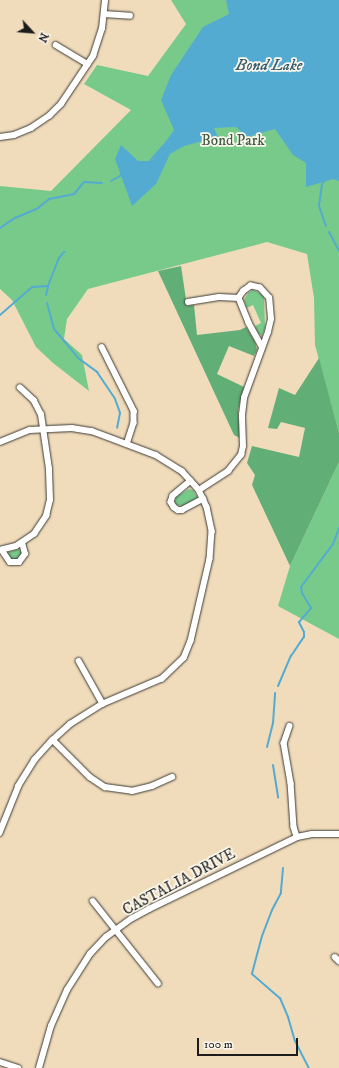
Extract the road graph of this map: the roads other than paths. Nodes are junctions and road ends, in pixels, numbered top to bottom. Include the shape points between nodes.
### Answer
1 (105, 0) edge
2 (104, 14) junction
3 (130, 16) dead end
4 (56, 45) dead end
5 (88, 64) junction
6 (0, 137) edge
7 (239, 298) junction
8 (188, 302) dead end
9 (262, 346) junction
10 (102, 347) dead end
11 (20, 388) dead end
12 (43, 428) junction
13 (0, 442) edge
14 (127, 444) junction
15 (192, 481) junction
16 (199, 490) junction
17 (203, 499) junction
18 (22, 542) junction
19 (1, 550) edge
20 (79, 660) dead end
21 (103, 704) junction
22 (290, 726) dead end
23 (53, 740) junction
24 (172, 777) dead end
25 (0, 833) edge
26 (339, 834) edge
27 (297, 837) junction
28 (93, 901) dead end
29 (116, 930) junction
30 (158, 983) dead end
31 (0, 1062) edge
32 (18, 1068) edge
33 (39, 1068) edge

1 - 2 street
2 - 3 street
2 - 5 street via 98,43
4 - 5 street
5 - 6 street via 61,104 49,116 31,128
7 - 8 street via 219,297
7 - 9 street
7 - 9 street via 251,286 260,288 269,298 271,319
9 - 16 street via 244,398 241,455 228,471
10 - 14 street via 134,411 134,423
11 - 12 street via 38,406
12 - 13 street
12 - 14 street via 81,429
12 - 18 street via 51,481 50,504 38,528
14 - 15 street via 164,458
15 - 16 street
15 - 17 street via 172,496 171,502 174,507 182,510
16 - 17 street
17 - 21 street via 211,519 212,545 187,651 178,665 162,679
18 - 19 street
18 - 19 street via 26,554 19,562 10,562
20 - 21 street
21 - 23 street via 71,724
22 - 27 street via 284,742
23 - 24 street via 90,777 114,790 132,791
23 - 25 street via 24,776 8,808
26 - 27 street, CASTALIA DRIVE
27 - 29 street, CASTALIA DRIVE via 149,909
28 - 29 street
29 - 30 street
29 - 33 street, CASTALIA DRIVE via 90,954 67,990 54,1020
31 - 32 street

